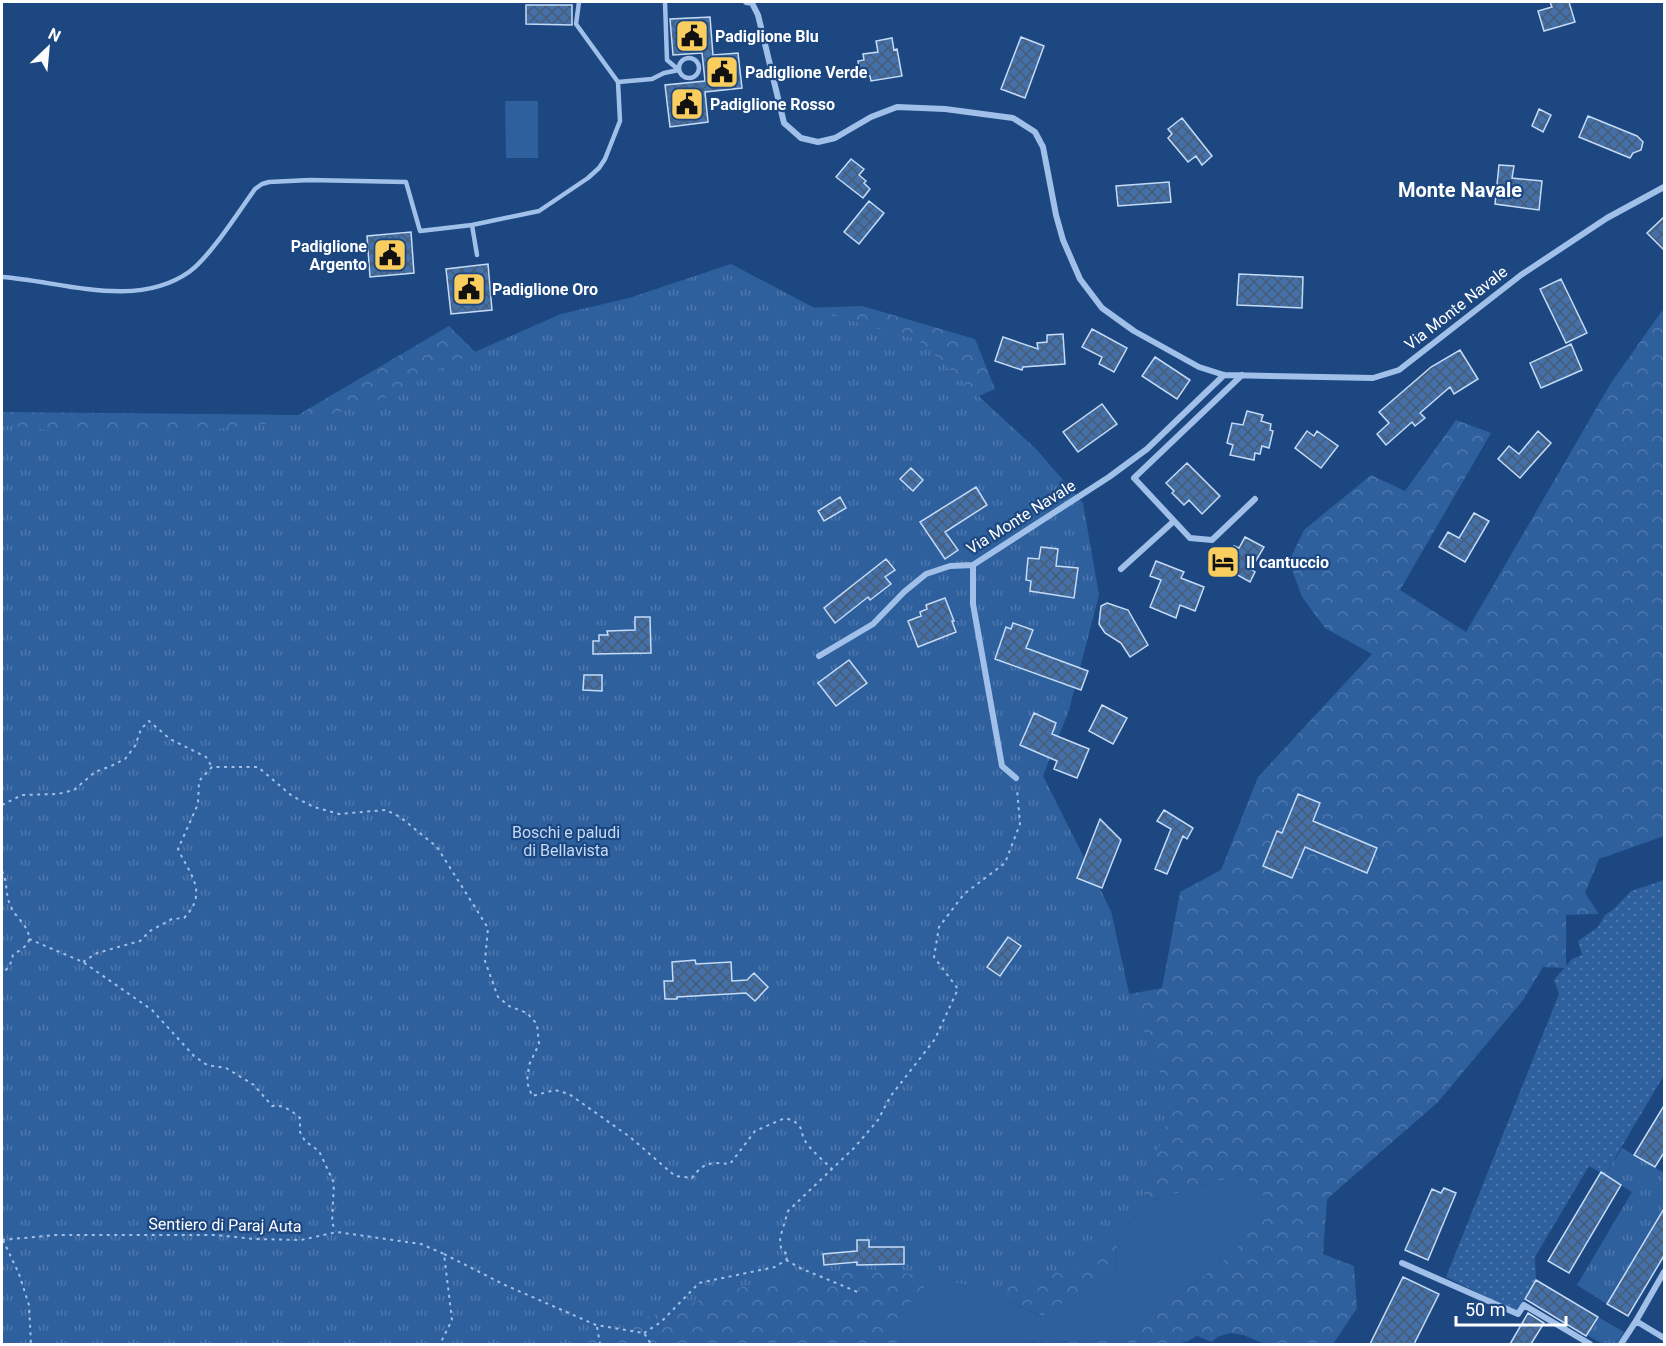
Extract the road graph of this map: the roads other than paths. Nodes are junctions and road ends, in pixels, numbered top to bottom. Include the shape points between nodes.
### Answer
1 (579, 2) edge
2 (665, 2) edge
3 (746, 2) edge
4 (679, 70) junction
5 (618, 82) junction
6 (1665, 187) edge
7 (472, 225) junction
8 (477, 255) dead end
9 (2, 277) edge
10 (1224, 375) junction
11 (1242, 375) junction
12 (1255, 499) dead end
13 (1174, 521) junction
14 (973, 565) junction
15 (1121, 569) dead end
16 (819, 656) dead end
17 (1016, 778) road end
18 (1402, 1263) dead end
19 (1665, 1272) edge
20 (1636, 1321) junction
21 (1665, 1338) edge
22 (1590, 1344) edge
23 (1621, 1344) edge

1 - 5 lane via 576,24
2 - 4 lane via 668,60
3 - 10 street, Via Monte Navale via 752,3 758,15 784,123 801,138 818,142 835,138 897,107 1013,118 1035,132 1043,147 1063,240 1080,279 1102,308 1199,368
4 - 4 lane via 690,78 699,66 692,58 685,58
4 - 5 lane via 652,79
5 - 7 lane via 620,121 599,168 539,211
6 - 11 street, Via Monte Navale via 1607,218 1521,275 1399,370 1373,378
7 - 8 lane
7 - 9 lane via 420,231 406,182 269,182 255,189 213,247 190,271 171,281 131,291 106,292
10 - 11 street, Via Monte Navale
10 - 14 street, Via Monte Navale via 1147,449
11 - 13 street via 1134,478
12 - 13 street via 1212,540 1190,538
13 - 15 street
14 - 16 street, Via Monte Navale via 950,566 926,574 873,624
14 - 17 street via 973,604 1002,766
18 - 22 street via 1518,1314 1524,1305
19 - 20 street
20 - 21 street
20 - 23 street

